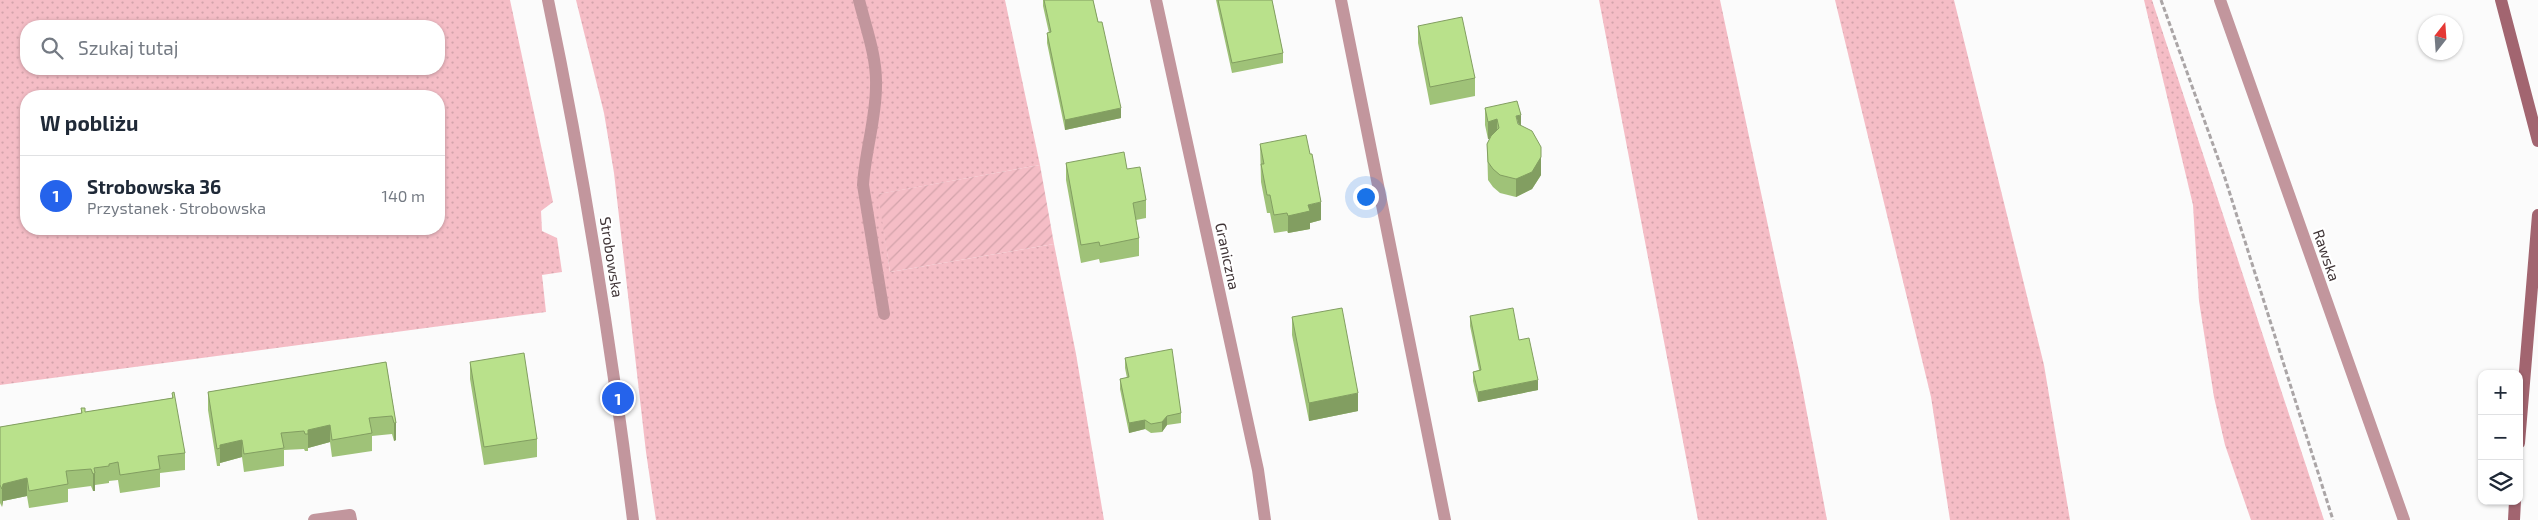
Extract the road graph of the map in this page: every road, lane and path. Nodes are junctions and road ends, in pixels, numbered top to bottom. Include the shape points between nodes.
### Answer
1 (548, 0) edge
2 (859, 0) edge
3 (1156, 0) edge
4 (1340, 0) edge
5 (2167, 0) edge
6 (2220, 0) edge
7 (2501, 0) edge
8 (2161, 1) edge
9 (2538, 141) edge
10 (2538, 215) edge
11 (884, 314) dead end
12 (2521, 415) edge
13 (2515, 505) edge
14 (314, 520) edge
15 (351, 520) edge
16 (633, 520) edge
17 (1265, 520) edge
18 (1446, 520) edge
19 (2333, 520) edge
20 (2404, 520) edge
21 (2514, 520) edge

1 - 16 street, Strobowska via 576,135 618,398
2 - 11 street via 876,68 864,185
3 - 17 street, Graniczna via 1256,461
4 - 18 street
5 - 8 path
6 - 20 street, Rawska
7 - 9 main road
8 - 19 path via 2224,175
10 - 12 main road
13 - 21 main road
14 - 15 street via 350,515

